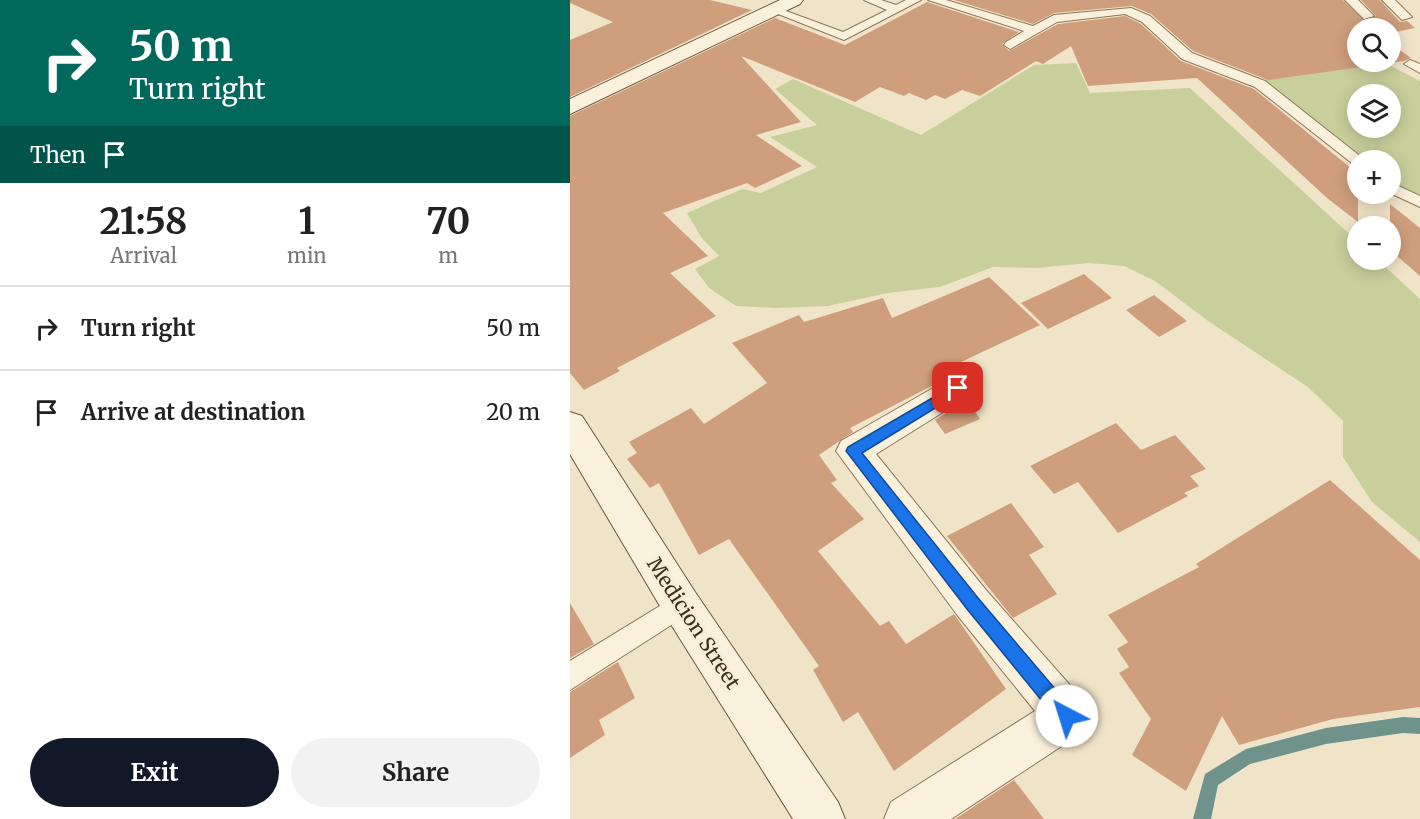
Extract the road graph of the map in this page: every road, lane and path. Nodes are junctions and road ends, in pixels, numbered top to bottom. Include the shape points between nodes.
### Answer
1 (794, 0) edge
2 (870, 0) edge
3 (915, 0) edge
4 (934, 0) edge
5 (1351, 0) edge
6 (1388, 0) edge
7 (897, 9) junction
8 (774, 10) junction
9 (1368, 16) dead end
10 (1406, 17) dead end
11 (1034, 30) junction
12 (1010, 45) dead end
13 (570, 107) edge
14 (1347, 152) edge
15 (1401, 192) edge
16 (1420, 202) edge
17 (958, 388) dead end
18 (570, 424) edge
19 (681, 605) junction
20 (570, 677) edge
21 (821, 819) edge
22 (908, 819) edge

1 - 8 street
2 - 7 lane
3 - 7 lane
4 - 11 lane
5 - 9 lane
6 - 10 lane
7 - 8 lane via 844,36
8 - 13 street
11 - 12 lane
11 - 14 lane via 1054,19 1127,10 1146,19 1187,56 1260,84
15 - 16 lane
17 - 22 street via 853,451 1067,716
18 - 19 street, Medicion Street
19 - 20 lane
19 - 21 street, Medicion Street

